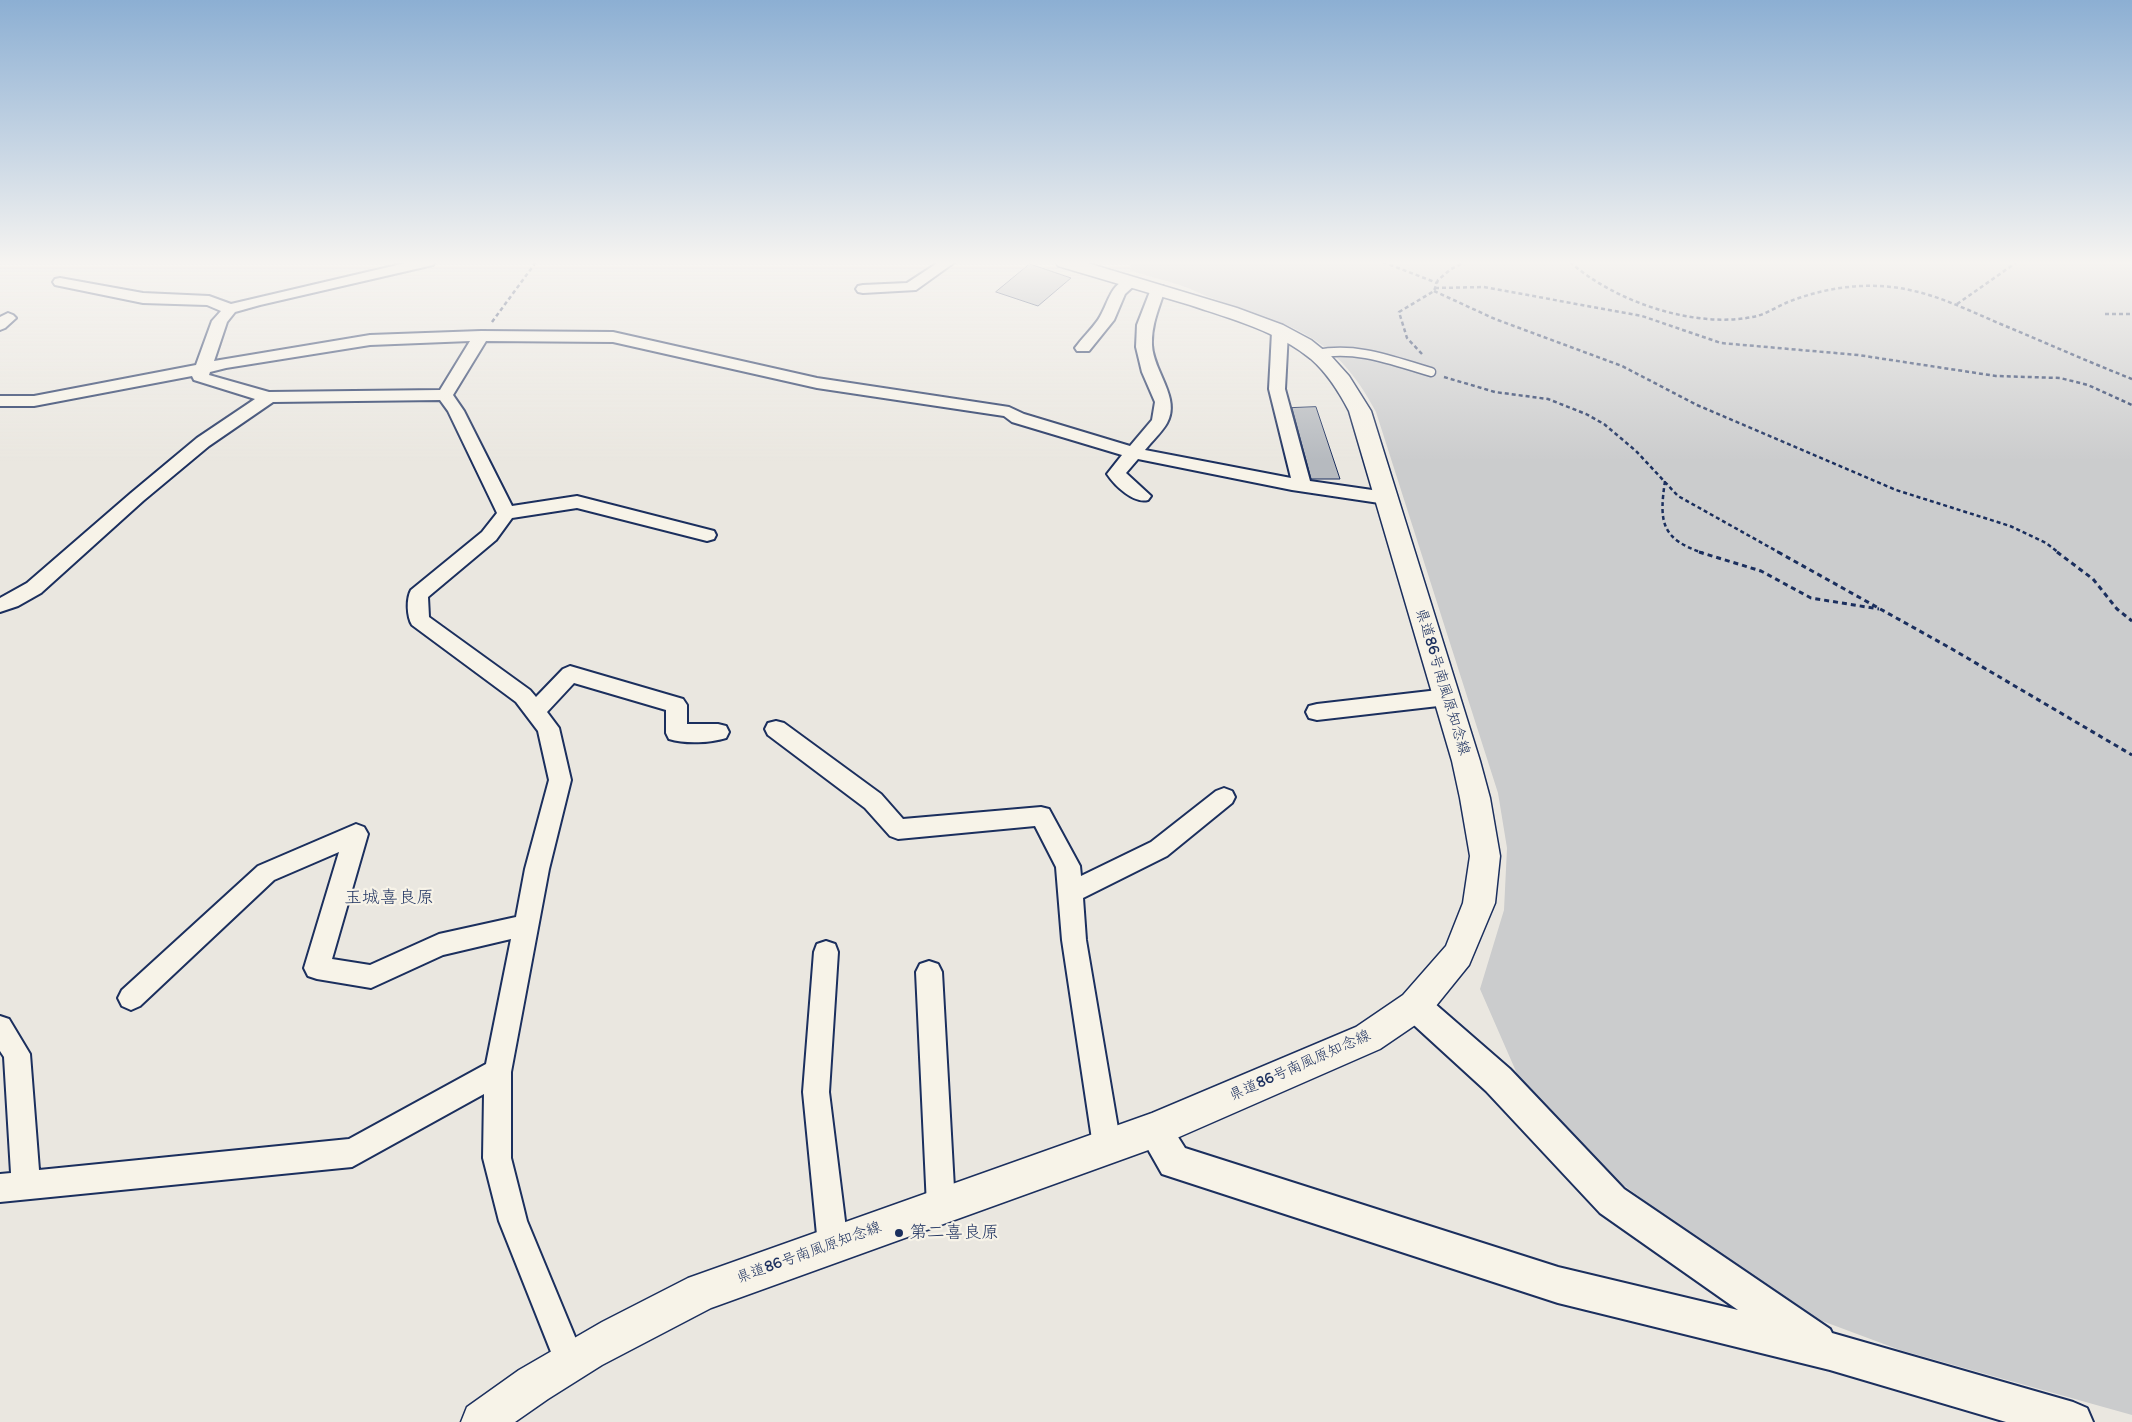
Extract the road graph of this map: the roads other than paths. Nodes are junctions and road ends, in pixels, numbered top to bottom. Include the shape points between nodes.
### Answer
1 (217, 328) edge
2 (1099, 328) edge
3 (1145, 328) edge
4 (1271, 328) edge
5 (1280, 332) junction
6 (481, 336) junction
7 (1084, 348) dead end
8 (1317, 354) junction
9 (202, 368) junction
10 (1431, 372) road end
11 (445, 395) junction
12 (269, 397) junction
13 (0, 401) edge
14 (1134, 453) junction
15 (1302, 485) junction
16 (1142, 496) dead end
17 (1386, 498) junction
18 (506, 513) junction
19 (707, 535) dead end
20 (0, 605) edge
21 (1447, 697) junction
22 (535, 711) junction
23 (1317, 712) dead end
24 (776, 728) dead end
25 (718, 732) dead end
26 (1224, 797) dead end
27 (1070, 893) junction
28 (527, 924) junction
29 (826, 952) dead end
30 (929, 972) dead end
31 (131, 998) dead end
32 (1415, 1006) junction
33 (0, 1028) edge
34 (498, 1072) junction
35 (1154, 1130) junction
36 (1107, 1146) junction
37 (13, 1186) edge
38 (941, 1206) junction
39 (832, 1245) junction
40 (1830, 1351) junction
41 (570, 1361) junction
42 (482, 1422) edge
43 (2073, 1422) edge

1 - 9 street
2 - 7 street
3 - 14 street via 1144,347 1150,372 1163,402 1160,421
4 - 5 main road, 県道86号南風原知念線
5 - 8 main road, 県道86号南風原知念線
5 - 15 street via 1277,389
6 - 9 street via 370,340
6 - 11 street
6 - 14 street via 613,337 817,383 1009,412 1018,418
8 - 10 lane via 1353,351
8 - 17 main road, 県道86号南風原知念線 via 1344,382 1360,411
9 - 12 street via 200,378
9 - 13 street via 34,401
11 - 12 street
11 - 18 street
12 - 20 street via 203,442 34,588
14 - 15 street
14 - 16 street via 1116,474
15 - 17 street
17 - 21 main road, 県道86号南風原知念線
18 - 19 street via 577,502
18 - 22 street via 489,536 418,595 419,620 523,696
21 - 23 street
21 - 32 main road, 県道86号南風原知念線 via 1475,798 1485,856 1479,904 1458,955
22 - 25 street via 570,674 676,705 677,732
22 - 28 street via 548,728 560,780 537,869
24 - 27 street via 873,801 898,829 1041,816 1068,866
26 - 27 street via 1159,849
27 - 36 street via 1074,940
28 - 31 street via 439,945 371,977 317,968 356,834 266,873
28 - 34 street
29 - 39 street via 816,1092
30 - 38 street
32 - 35 main road, 県道86号南風原知念線 via 1368,1038
32 - 40 street via 1498,1080 1612,1201
33 - 37 street via 17,1054
34 - 37 street via 352,1153
34 - 41 street via 497,1158 513,1221
35 - 36 main road, 県道86号南風原知念線
35 - 40 street via 1174,1162 1558,1285
36 - 38 main road, 県道86号南風原知念線
38 - 39 main road, 県道86号南風原知念線
39 - 41 main road, 県道86号南風原知念線 via 702,1292
40 - 43 street
41 - 42 main road, 県道86号南風原知念線 via 513,1397

